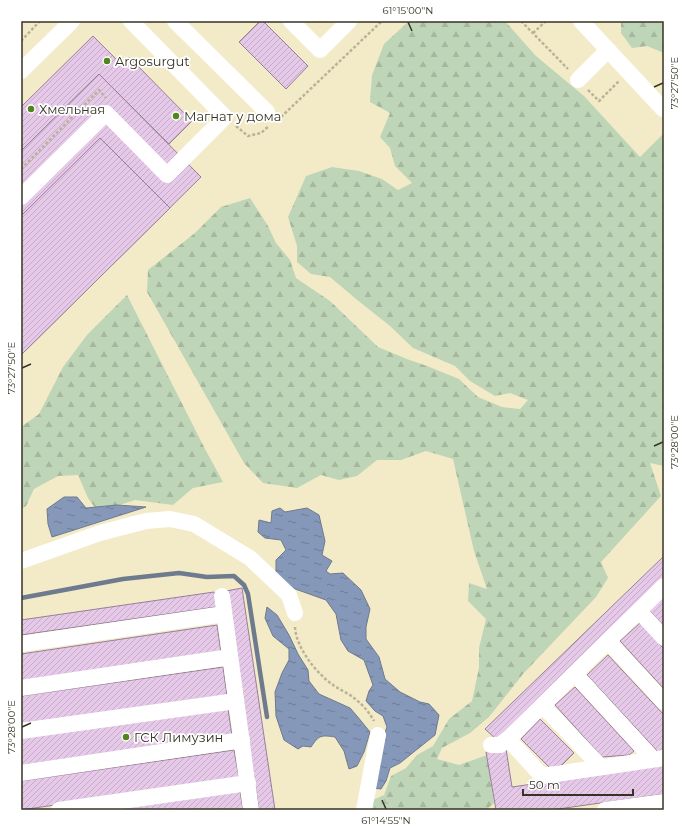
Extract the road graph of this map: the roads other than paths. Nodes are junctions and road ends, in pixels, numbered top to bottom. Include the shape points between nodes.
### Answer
1 (72, 21) edge
2 (130, 21) edge
3 (291, 21) edge
4 (349, 21) edge
5 (580, 21) edge
6 (183, 24) edge
7 (608, 50) junction
8 (21, 71) edge
9 (578, 80) dead end
10 (664, 108) edge
11 (272, 119) road end
12 (21, 197) edge
13 (21, 560) edge
14 (664, 586) edge
15 (222, 596) dead end
16 (639, 611) junction
17 (295, 613) road end
18 (224, 614) junction
19 (664, 638) edge
20 (608, 641) junction
21 (21, 644) edge
22 (230, 657) junction
23 (575, 674) junction
24 (21, 688) edge
25 (236, 701) junction
26 (664, 702) edge
27 (543, 706) junction
28 (21, 731) edge
29 (378, 735) road end
30 (508, 739) junction
31 (242, 740) junction
32 (491, 745) dead end
33 (659, 759) edge
34 (601, 767) junction
35 (21, 773) edge
36 (248, 783) junction
37 (656, 805) edge
38 (59, 810) edge
39 (251, 810) edge
40 (364, 810) edge
41 (607, 810) edge

1 - 8 lane
2 - 12 lane via 225,117 167,175 106,113
3 - 4 lane via 320,50
5 - 7 lane
6 - 11 lane
7 - 9 lane
7 - 10 lane
13 - 17 lane via 100,533 146,521 170,519 194,524 250,558 289,595
14 - 16 lane
15 - 18 lane
16 - 19 lane
16 - 20 lane
18 - 21 lane
18 - 22 lane
20 - 23 lane
20 - 26 lane
22 - 24 lane
22 - 25 lane
23 - 27 lane
23 - 33 lane
25 - 28 lane
25 - 31 lane
27 - 30 lane
27 - 34 lane
29 - 40 lane
30 - 32 lane via 500,745
30 - 34 lane via 542,776
31 - 35 lane
31 - 36 lane
33 - 34 lane
36 - 38 lane
36 - 39 lane
37 - 41 lane

